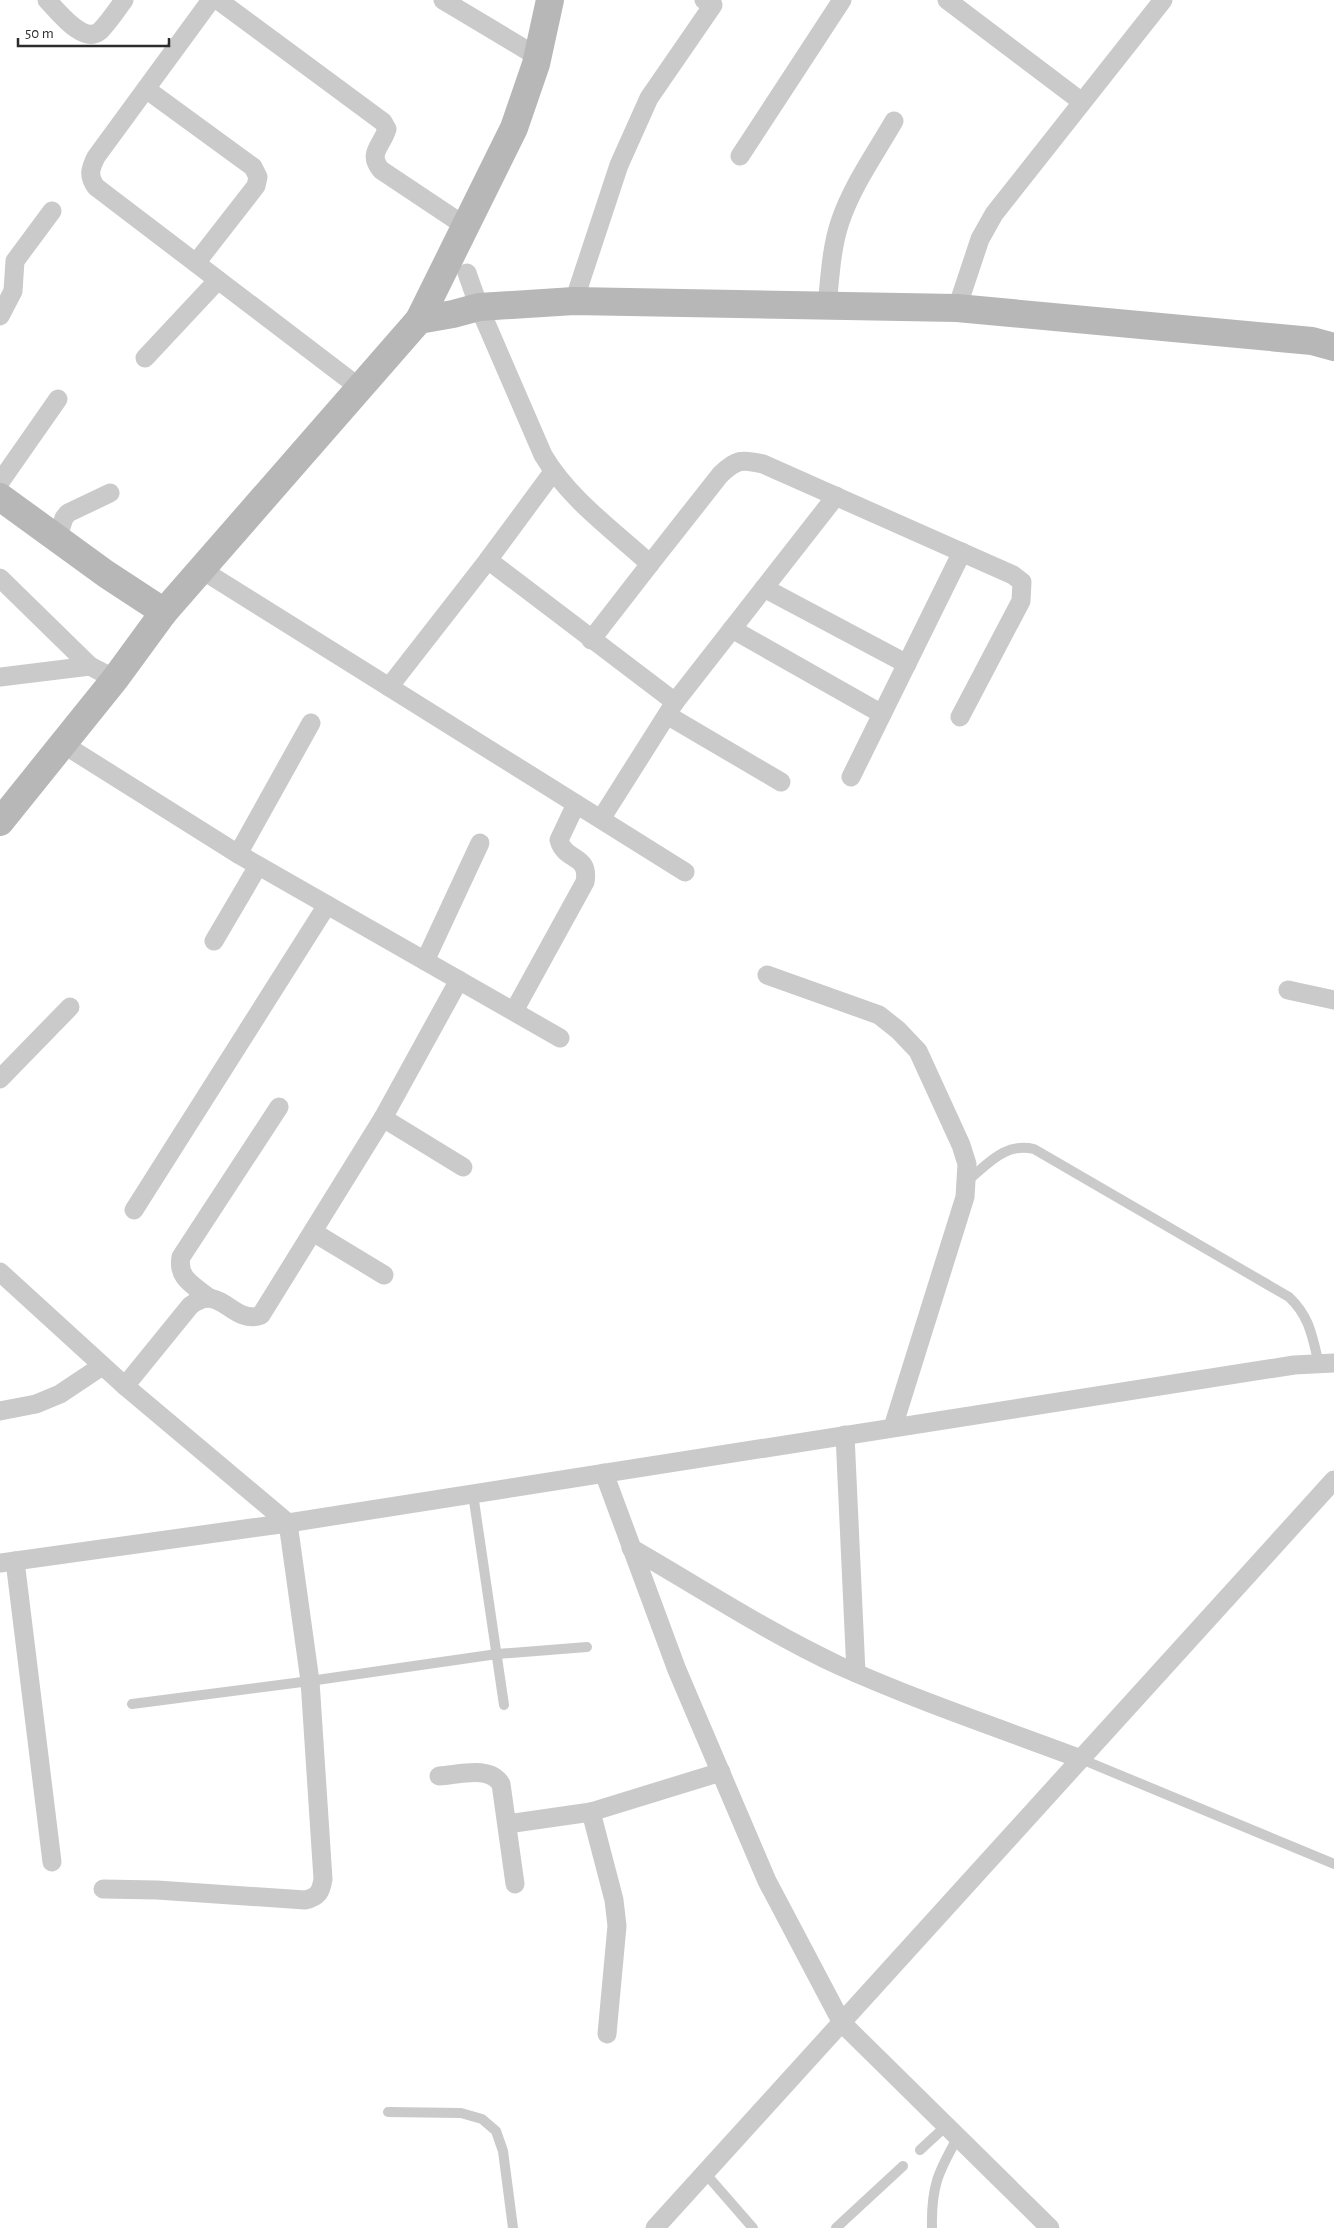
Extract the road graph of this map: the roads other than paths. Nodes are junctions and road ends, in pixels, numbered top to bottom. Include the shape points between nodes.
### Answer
1 (48, 0) edge
2 (124, 0) edge
3 (211, 0) edge
4 (218, 0) edge
5 (443, 0) edge
6 (550, 0) edge
7 (842, 0) edge
8 (947, 0) edge
9 (1163, 0) edge
10 (711, 2) edge
11 (538, 56) junction
12 (146, 89) junction
13 (1082, 102) junction
14 (894, 121) dead end
15 (740, 156) dead end
16 (52, 210) dead end
17 (465, 226) junction
18 (196, 263) junction
19 (467, 273) dead end
20 (218, 280) junction
21 (574, 301) junction
22 (479, 306) junction
23 (827, 306) junction
24 (957, 308) junction
25 (0, 316) edge
26 (419, 320) junction
27 (1334, 346) edge
28 (145, 358) dead end
29 (360, 388) junction
30 (58, 399) dead end
31 (553, 472) junction
32 (0, 482) edge
33 (110, 493) dead end
34 (836, 496) junction
35 (0, 497) edge
36 (57, 539) junction
37 (962, 552) junction
38 (488, 560) junction
39 (650, 564) junction
40 (0, 578) edge
41 (185, 588) junction
42 (764, 588) junction
43 (732, 629) junction
44 (592, 640) junction
45 (906, 664) junction
46 (90, 666) junction
47 (0, 677) edge
48 (115, 679) junction
49 (389, 687) junction
50 (671, 708) junction
51 (882, 714) junction
52 (960, 717) dead end
53 (311, 723) dead end
54 (63, 744) junction
55 (850, 777) dead end
56 (781, 782) dead end
57 (576, 804) junction
58 (601, 819) junction
59 (0, 822) edge
60 (480, 843) dead end
61 (238, 854) junction
62 (258, 866) junction
63 (685, 872) dead end
64 (327, 905) junction
65 (214, 941) dead end
66 (425, 961) junction
67 (768, 974) dead end
68 (459, 980) junction
69 (1288, 990) dead end
70 (1334, 1000) edge
71 (70, 1007) dead end
72 (514, 1011) junction
73 (560, 1038) dead end
74 (0, 1079) edge
75 (279, 1107) dead end
76 (383, 1118) junction
77 (463, 1168) dead end
78 (967, 1181) junction
79 (134, 1210) dead end
80 (313, 1232) junction
81 (0, 1272) edge
82 (384, 1275) dead end
83 (208, 1297) junction
84 (1326, 1364) edge
85 (102, 1366) junction
86 (125, 1386) junction
87 (0, 1411) edge
88 (893, 1428) junction
89 (845, 1435) junction
90 (604, 1473) junction
91 (1334, 1480) edge
92 (473, 1494) junction
93 (288, 1523) junction
94 (631, 1548) junction
95 (7, 1562) edge
96 (587, 1647) dead end
97 (497, 1654) junction
98 (856, 1672) junction
99 (310, 1681) junction
100 (132, 1704) dead end
101 (504, 1705) dead end
102 (1081, 1760) junction
103 (721, 1772) junction
104 (439, 1776) dead end
105 (591, 1812) junction
106 (507, 1824) junction
107 (52, 1862) dead end
108 (1334, 1864) edge
109 (515, 1884) dead end
110 (103, 1889) dead end
111 (842, 2023) junction
112 (607, 2034) dead end
113 (388, 2112) dead end
114 (952, 2132) junction
115 (920, 2150) dead end
116 (903, 2166) dead end
117 (705, 2173) junction
118 (514, 2228) edge
119 (655, 2228) edge
120 (753, 2228) edge
121 (836, 2228) edge
122 (932, 2228) edge
123 (1050, 2228) edge

1 - 2 street via 83,34 90,35 99,32
3 - 12 street
4 - 17 street via 383,122 387,129 375,154 375,163
5 - 11 street
6 - 11 street
7 - 15 street
8 - 13 street
9 - 13 street
10 - 21 street via 645,106 619,165
11 - 17 street via 514,128
12 - 18 street via 96,156 90,179 96,188
12 - 18 street via 253,167 258,177 256,186
13 - 24 street via 994,214 980,238
14 - 23 street via 850,196 840,223 834,244
16 - 25 street via 15,261 14,291
17 - 26 street
18 - 20 street
19 - 22 street
20 - 28 street
20 - 29 street
21 - 22 street
21 - 23 street
22 - 26 street
22 - 31 street
23 - 24 street
24 - 27 street via 1312,341
26 - 29 street
29 - 41 street
30 - 32 street
31 - 38 street
31 - 39 street via 568,490
33 - 36 street via 68,513
34 - 37 street
34 - 39 street via 764,464 744,460 730,464
34 - 42 street
35 - 36 street
36 - 41 street via 106,574
37 - 45 street
37 - 52 street via 1013,575 1022,582 1023,592
38 - 44 street
38 - 49 street
39 - 44 street
40 - 46 street
41 - 48 street
41 - 49 street
42 - 43 street
42 - 45 street
43 - 50 street
43 - 51 street
44 - 50 street
45 - 51 street
46 - 47 street
46 - 48 street
48 - 54 street
49 - 57 street
50 - 56 street
50 - 58 street
51 - 55 street
53 - 61 street
54 - 59 street
54 - 61 street
57 - 58 street
57 - 72 street via 558,840 568,854 583,863 587,872
58 - 63 street
60 - 66 street
61 - 62 street
62 - 64 street
62 - 65 street
64 - 66 street
64 - 79 street
66 - 68 street
67 - 78 street via 879,1015 898,1030 918,1052 926,1068 961,1145 967,1164
68 - 72 street
68 - 76 street
69 - 70 street
71 - 74 street
72 - 73 street
75 - 83 street via 181,1256 179,1267 184,1278
76 - 77 street
76 - 80 street
78 - 84 lane via 1012,1148 1034,1149 1289,1297 1301,1308
78 - 88 street via 965,1197
80 - 82 street
80 - 83 street via 261,1315 244,1316 220,1300
81 - 85 street
83 - 86 street via 190,1306
84 - 88 street via 1294,1365
85 - 86 street
85 - 87 street via 60,1394 36,1404
86 - 93 street
88 - 89 street
89 - 90 street
89 - 98 street
90 - 92 street
90 - 94 street
91 - 102 street
92 - 93 street
92 - 97 lane
93 - 95 street
93 - 99 street
94 - 98 street via 800,1646
94 - 103 street via 677,1670
95 - 107 street
96 - 97 lane
97 - 99 lane
97 - 101 lane
98 - 102 street
99 - 100 lane
99 - 110 street via 324,1879 321,1892 305,1900
102 - 108 lane
102 - 111 street
103 - 105 street
103 - 111 street via 768,1881
104 - 106 street via 487,1772 497,1777
105 - 106 street
105 - 112 street via 614,1900 617,1926
106 - 109 street
111 - 114 street
111 - 117 street
113 - 118 lane via 461,2113 482,2119 496,2131 504,2150
114 - 115 lane
114 - 122 lane via 933,2191
114 - 123 street
116 - 121 lane
117 - 119 street
117 - 120 lane

